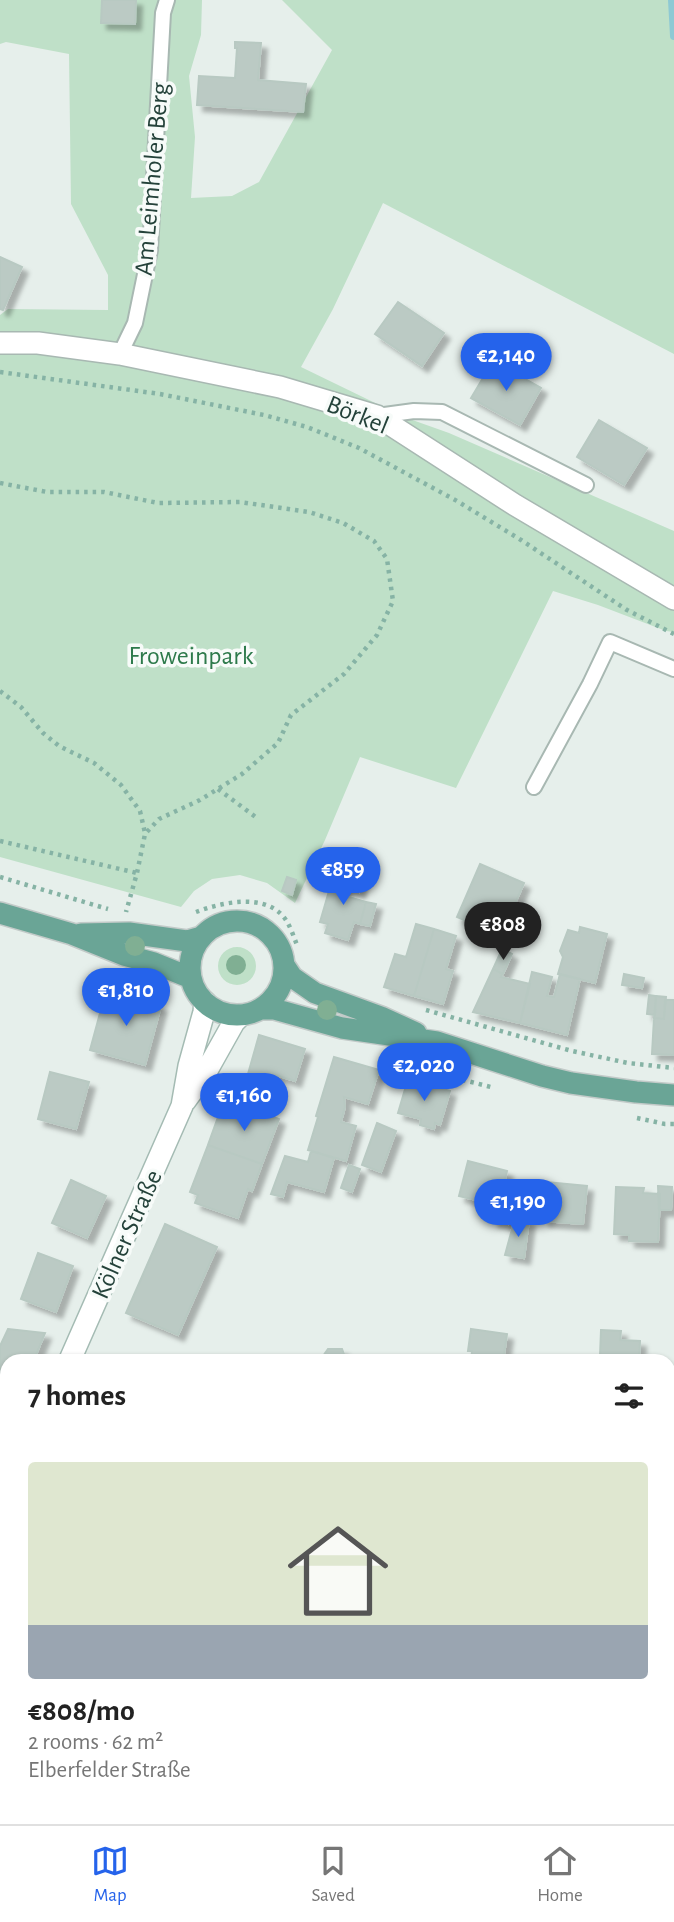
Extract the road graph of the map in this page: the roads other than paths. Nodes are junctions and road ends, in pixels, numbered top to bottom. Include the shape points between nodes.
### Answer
1 (167, 0) edge
2 (0, 343) edge
3 (120, 354) junction
4 (377, 415) junction
5 (586, 485) dead end
6 (674, 599) edge
7 (674, 669) edge
8 (534, 787) dead end
9 (0, 914) edge
10 (72, 934) junction
11 (201, 937) junction
12 (292, 958) junction
13 (191, 978) junction
14 (205, 1002) junction
15 (251, 1012) junction
16 (437, 1042) junction
17 (674, 1095) edge
18 (182, 1106) junction
19 (73, 1354) edge

1 - 3 lane, Am Leimholer Berg via 150,250 135,323
2 - 3 street, Börkel
3 - 4 street, Börkel via 280,387
4 - 5 lane via 442,412
4 - 6 street, Börkel via 515,505
7 - 8 lane via 610,642
9 - 10 main road
10 - 11 main road via 129,933 187,941
10 - 13 main road
11 - 12 main road via 221,923 245,922 268,932 281,953
11 - 13 main road via 191,958
12 - 15 main road via 271,999
12 - 16 main road via 292,977 301,985
13 - 14 main road
14 - 15 main road via 222,1012
14 - 18 street, Kölner Straße
15 - 16 main road via 274,1009 342,1028
15 - 18 street, Kölner Straße via 234,1022
16 - 17 main road via 571,1083
18 - 19 street, Kölner Straße

